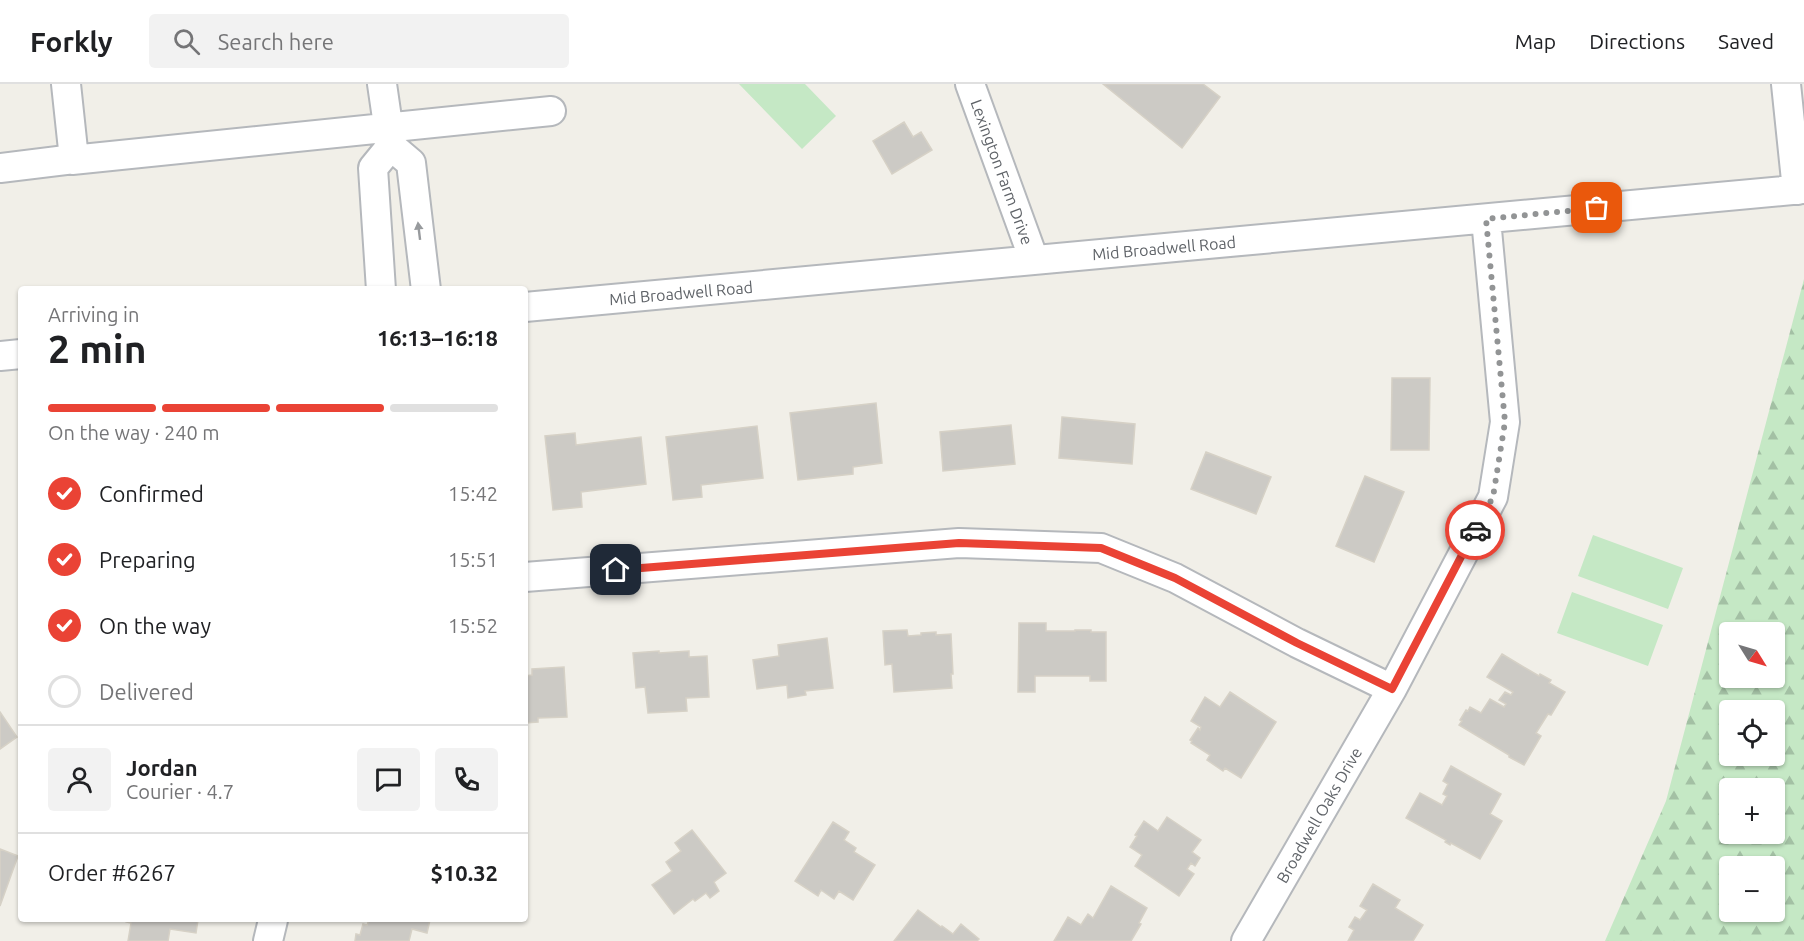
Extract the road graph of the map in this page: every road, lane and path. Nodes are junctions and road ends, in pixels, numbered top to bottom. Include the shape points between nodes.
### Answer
1 (66, 84) edge
2 (382, 84) edge
3 (970, 84) edge
4 (1786, 84) edge
5 (551, 111) dead end
6 (390, 137) junction
7 (72, 160) junction
8 (0, 168) edge
9 (1801, 190) edge
10 (1486, 219) junction
11 (1034, 260) junction
12 (381, 286) edge
13 (426, 286) edge
14 (528, 307) edge
15 (18, 354) edge
16 (0, 356) edge
17 (528, 577) edge
18 (1392, 689) junction
19 (273, 922) edge
20 (268, 941) edge
21 (1246, 941) edge

1 - 7 street
2 - 6 street
3 - 11 street, Lexington Farm Drive
4 - 9 street
5 - 6 street
6 - 7 street
6 - 12 street via 373,168
13 -> 6 street via 411,163
7 - 8 street
9 - 10 street, Mid Broadwell Road
10 - 11 street, Mid Broadwell Road
10 - 18 street, Broadwell Oaks Drive via 1505,422 1493,497
11 - 14 street, Mid Broadwell Road
15 - 16 street
17 - 18 street via 959,543 1101,548 1175,578
18 - 21 street, Broadwell Oaks Drive
19 - 20 street

